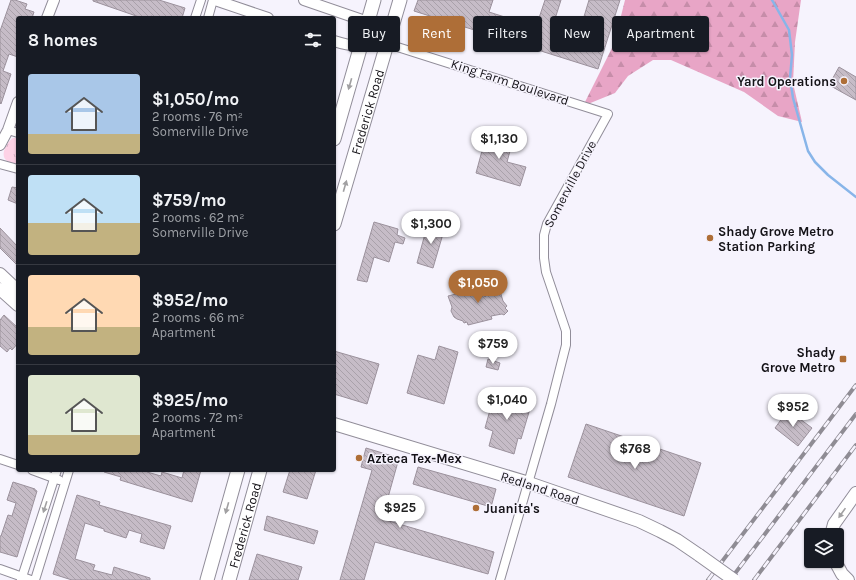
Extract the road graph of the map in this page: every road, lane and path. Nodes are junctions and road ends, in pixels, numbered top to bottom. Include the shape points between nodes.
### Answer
1 (54, 0) edge
2 (201, 0) edge
3 (214, 0) edge
4 (304, 0) edge
5 (374, 0) edge
6 (400, 0) edge
7 (48, 16) edge
8 (196, 16) edge
9 (209, 16) edge
10 (262, 16) edge
11 (351, 16) edge
12 (370, 16) edge
13 (396, 16) edge
14 (336, 42) edge
15 (348, 45) edge
16 (400, 48) edge
17 (360, 52) edge
18 (386, 52) edge
19 (16, 108) edge
20 (608, 114) joint
21 (8, 130) junction
22 (336, 132) edge
23 (16, 133) edge
24 (0, 145) edge
25 (0, 164) edge
26 (16, 168) edge
27 (336, 217) edge
28 (0, 274) edge
29 (0, 289) edge
30 (16, 289) edge
31 (16, 302) edge
32 (336, 425) edge
33 (0, 459) edge
34 (16, 464) edge
35 (44, 472) edge
36 (68, 472) edge
37 (237, 472) edge
38 (259, 472) edge
39 (56, 474) edge
40 (66, 482) junction
41 (529, 483) junction
42 (856, 493) edge
43 (833, 528) edge
44 (839, 568) edge
45 (0, 570) edge
46 (22, 578) edge
47 (31, 580) edge
48 (35, 580) edge
49 (207, 580) edge
50 (229, 580) edge
51 (500, 580) edge
52 (734, 580) edge
53 (848, 580) edge

1 - 7 street
2 - 8 street
3 - 9 street
3 - 10 street
4 - 11 street
5 - 12 main road, Frederick Road
6 - 13 main road, Frederick Road
14 - 15 street, King Farm Boulevard
16 - 20 street, King Farm Boulevard
17 -> 22 main road, Frederick Road
27 -> 18 main road, Frederick Road
19 - 21 street
20 - 41 street, Somerville Drive via 547,224 544,235 546,272 566,331 566,345
21 - 23 street
21 - 24 street
25 - 26 street
28 - 30 main road
29 - 31 main road
32 - 41 main road, Redland Road
33 - 34 street
35 - 39 street
36 - 40 street
37 -> 49 main road, Frederick Road
38 - 50 main road, Frederick Road
39 - 40 street
39 -> 46 street
40 - 48 street
41 - 51 street, Somerville Drive
41 - 52 main road, Redland Road, bridge via 660,530
42 -> 43 main road
44 - 53 main road
45 - 46 street
46 - 47 street

